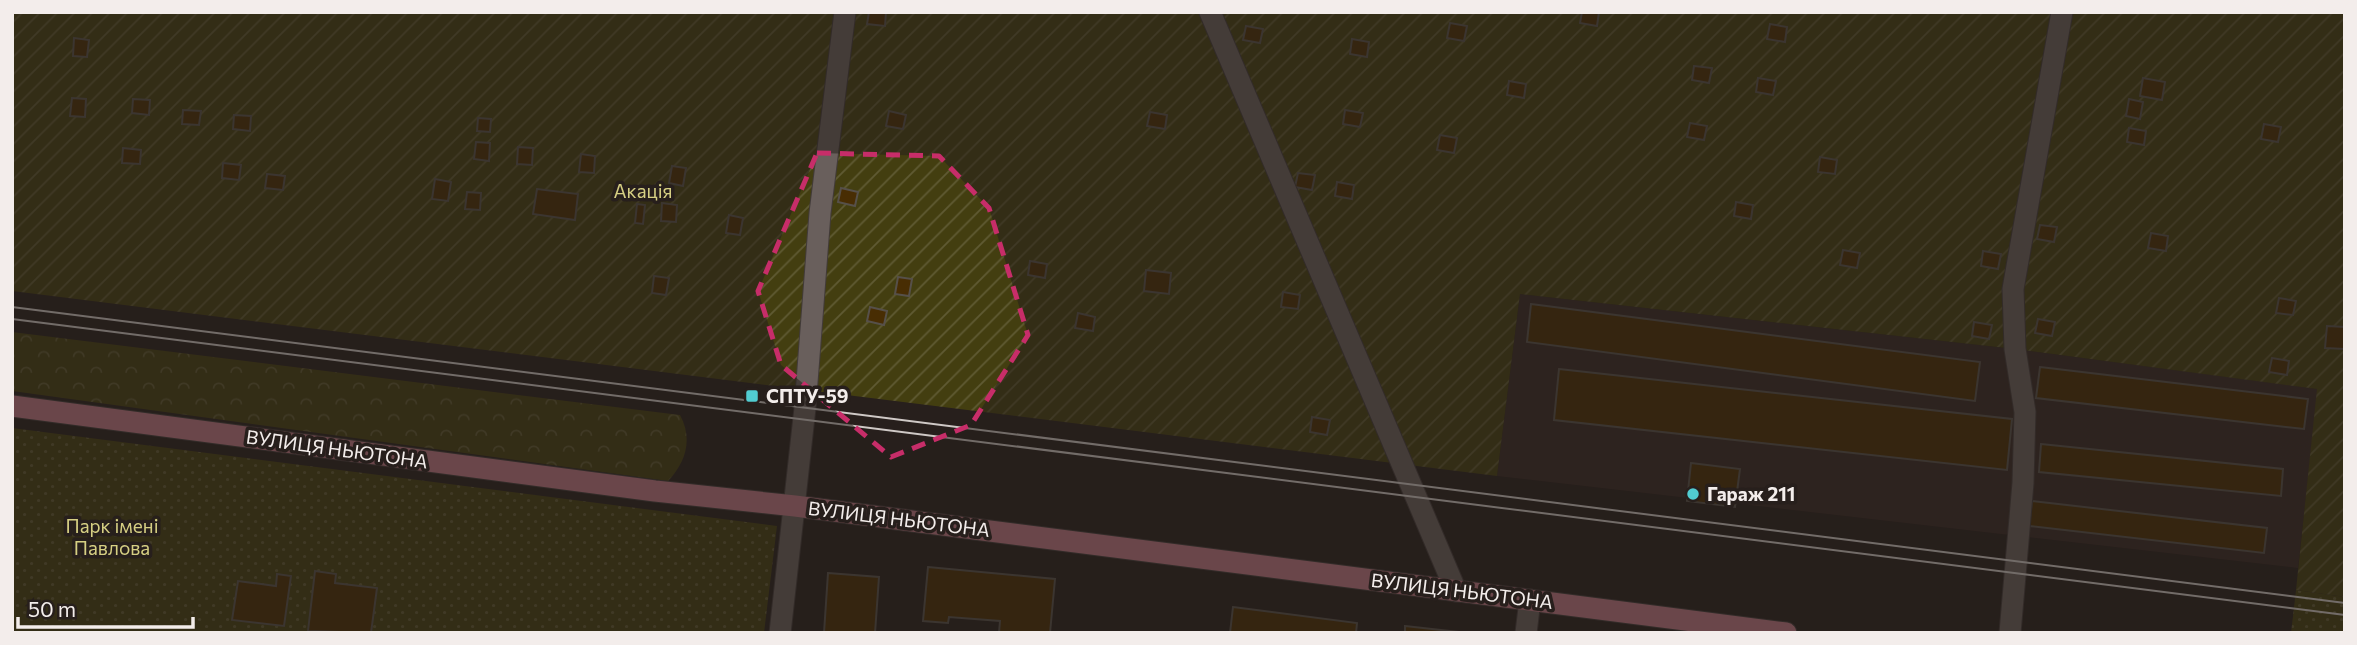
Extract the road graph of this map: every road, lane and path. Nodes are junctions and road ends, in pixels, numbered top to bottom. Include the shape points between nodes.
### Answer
1 (845, 12) edge
2 (1210, 12) edge
3 (2062, 12) edge
4 (12, 406) edge
5 (795, 506) junction
6 (1456, 590) junction
7 (1530, 600) junction
8 (779, 633) edge
9 (1526, 633) edge
10 (1786, 633) edge
11 (2010, 633) edge

1 - 5 street via 820,213
2 - 6 street
3 - 11 street via 2013,289 2025,462
4 - 5 main road, ВУЛИЦЯ НЬЮТОНА
5 - 6 main road, ВУЛИЦЯ НЬЮТОНА
5 - 8 street
6 - 7 main road, ВУЛИЦЯ НЬЮТОНА
7 - 9 street
7 - 10 main road, ВУЛИЦЯ НЬЮТОНА

